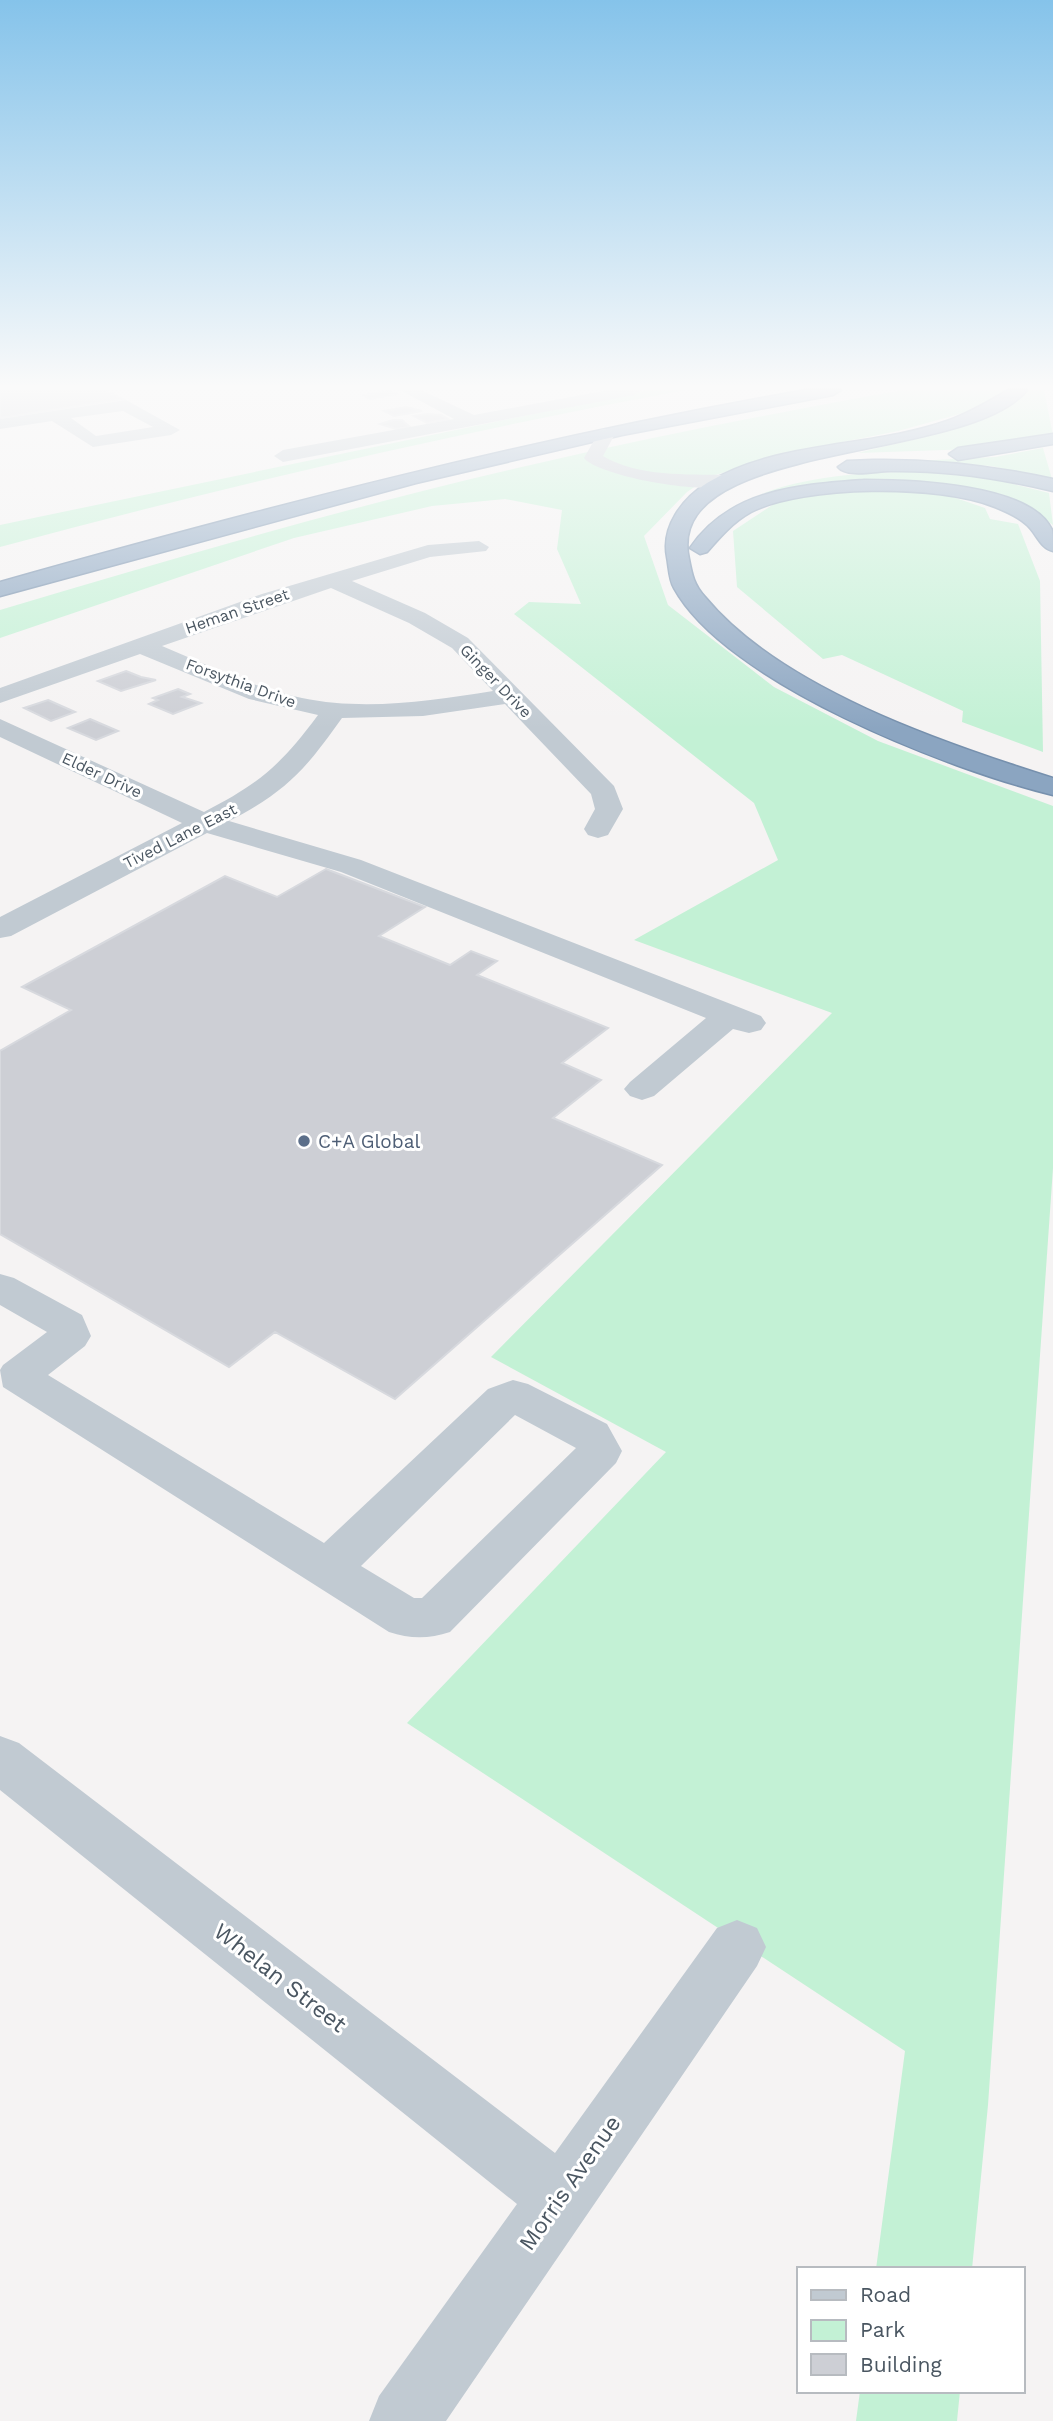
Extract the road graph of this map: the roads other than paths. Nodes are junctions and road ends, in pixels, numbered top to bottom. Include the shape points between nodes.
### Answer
1 (310, 503) edge
2 (694, 503) edge
3 (705, 503) edge
4 (722, 503) edge
5 (754, 503) edge
6 (997, 503) edge
7 (684, 519) junction
8 (1053, 545) edge
9 (479, 547) dead end
10 (700, 548) junction
11 (332, 580) junction
12 (0, 589) edge
13 (140, 645) junction
14 (0, 696) edge
15 (511, 696) junction
16 (335, 710) junction
17 (0, 727) edge
18 (1042, 777) edge
19 (205, 823) junction
20 (598, 829) dead end
21 (5, 920) edge
22 (642, 1089) dead end
23 (0, 1286) edge
24 (9, 1370) edge
25 (328, 1568) junction
26 (0, 1759) edge
27 (737, 1947) dead end
28 (560, 2197) junction
29 (404, 2421) edge

1 - 12 highway
2 - 7 highway
3 - 7 highway
4 - 10 highway via 703,526
5 - 10 highway via 728,517
6 - 8 highway via 1032,519
7 - 18 highway via 674,553 678,574 704,615 748,652 850,710 956,754
9 - 11 street, Heman Street via 428,551
10 - 18 highway via 711,590 750,633 779,654 868,704
11 - 13 street, Heman Street
11 - 15 street, Ginger Drive via 440,629
13 - 14 street, Heman Street
13 - 16 street, Forsythia Drive via 276,699
15 - 16 street, Forsythia Drive via 401,711
15 - 20 street, Ginger Drive via 604,792 609,809
16 - 19 street, Tived Lane East via 280,780
17 - 19 street, Elder Drive
19 - 21 street, Tived Lane East
19 - 22 street, Elder Drive via 351,866 739,1019
23 - 24 street via 67,1325 70,1336
24 - 25 street
25 - 25 street via 513,1395 591,1435 600,1451 433,1618 406,1618
26 - 28 street, Whelan Street
27 - 28 street, Morris Avenue
28 - 29 street, Morris Avenue

